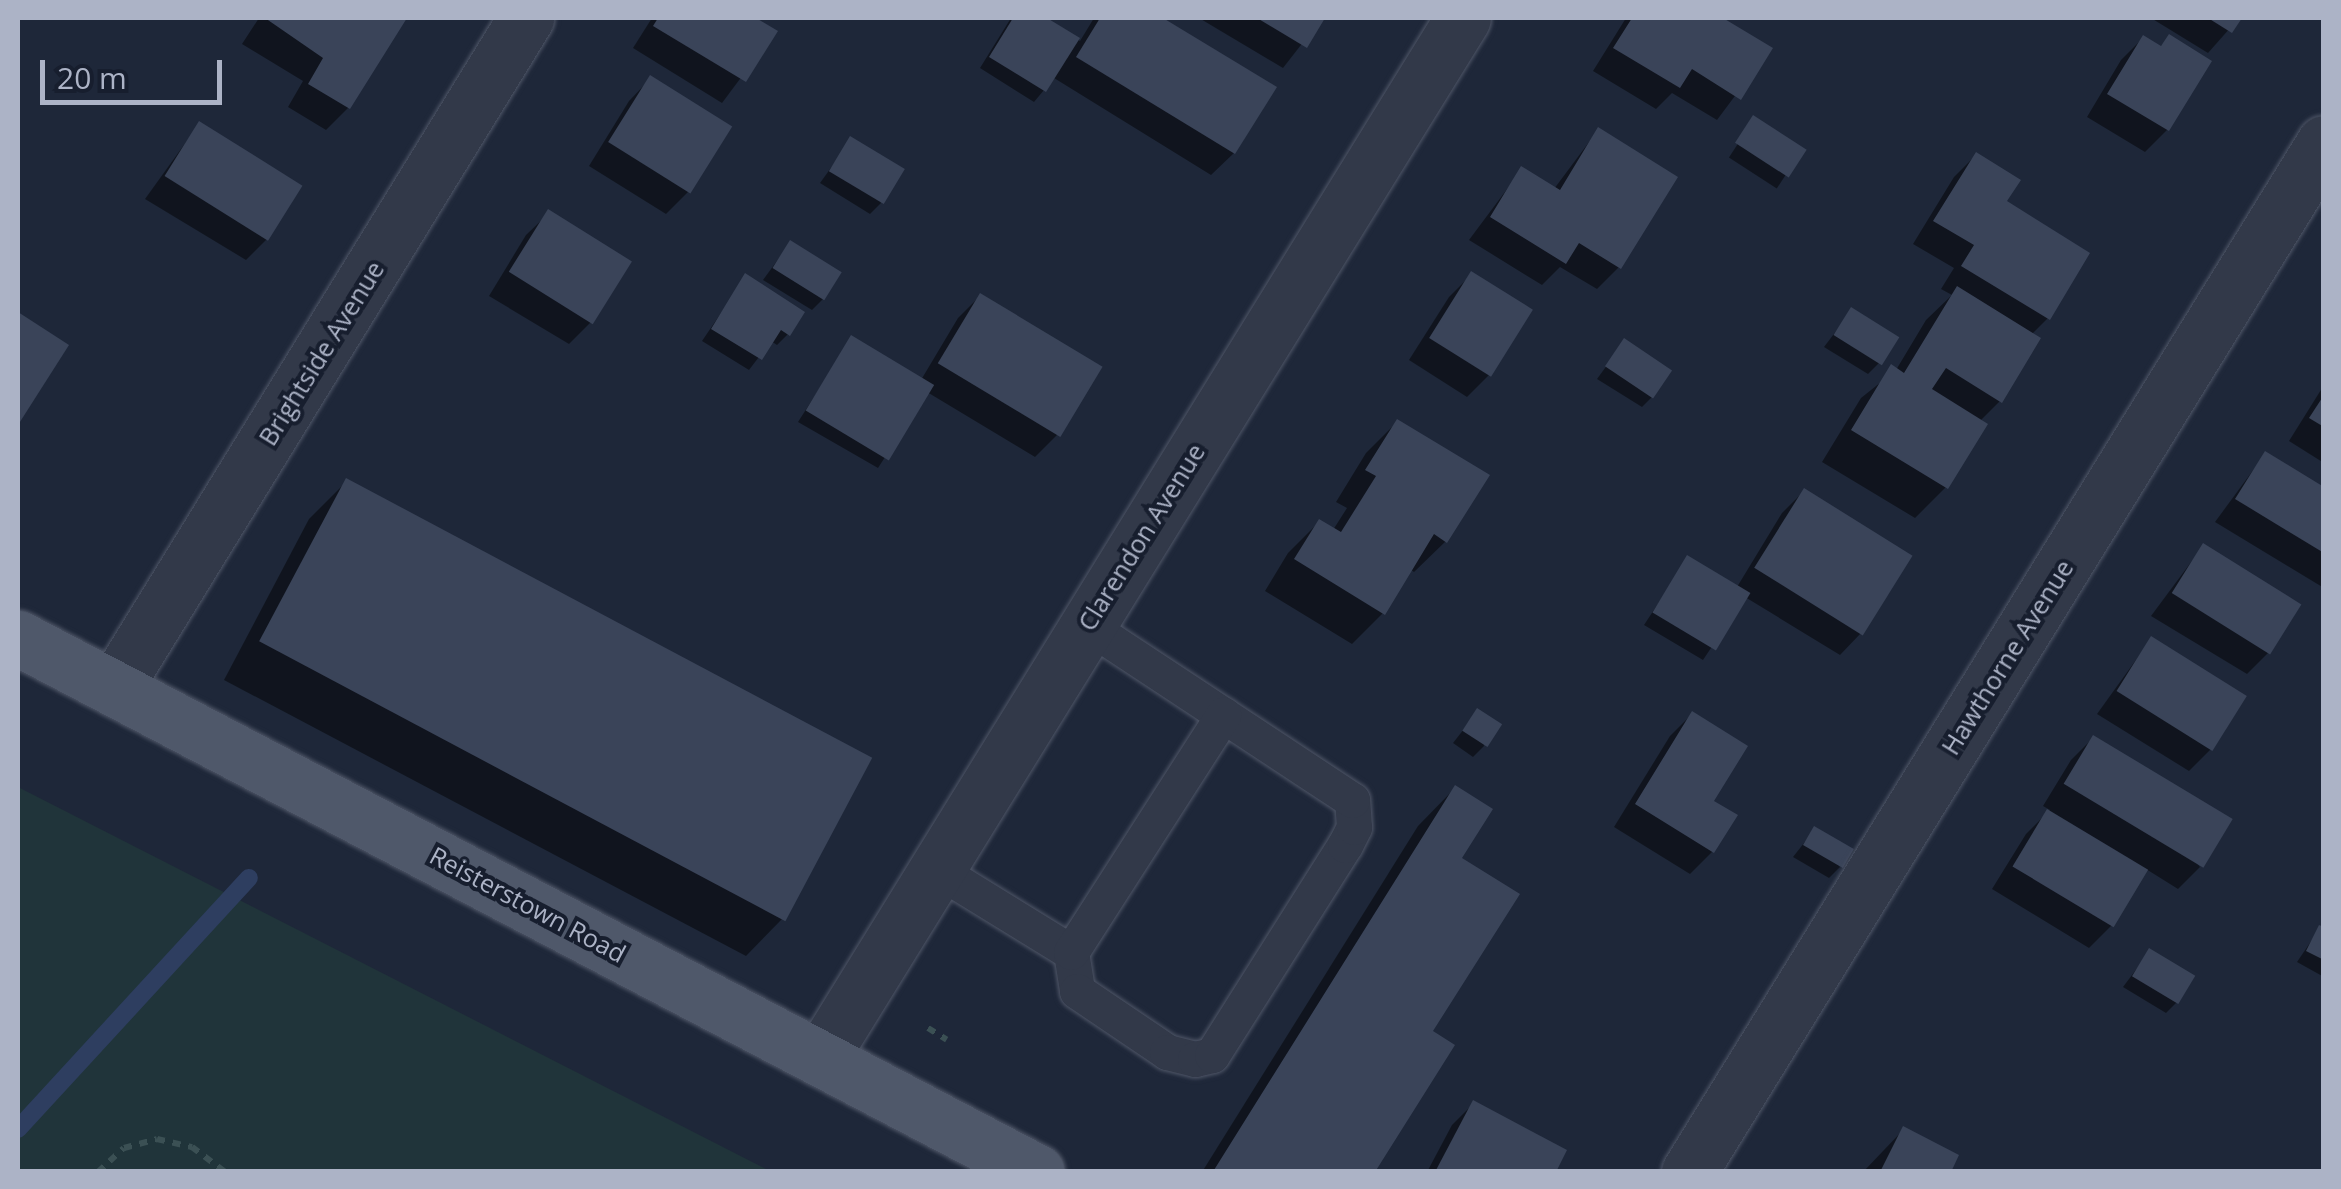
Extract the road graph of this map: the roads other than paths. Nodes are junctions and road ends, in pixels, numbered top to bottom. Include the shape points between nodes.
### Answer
1 (526, 18) edge
2 (1463, 18) edge
3 (2324, 142) edge
4 (1087, 625) junction
5 (18, 638) edge
6 (114, 688) junction
7 (1223, 715) junction
8 (936, 870) junction
9 (1071, 952) junction
10 (821, 1057) junction
11 (1037, 1172) edge
12 (1689, 1172) edge

1 - 6 street, Brightside Avenue
2 - 4 street, Clarendon Avenue
3 - 12 street, Hawthorne Avenue
4 - 7 lane
4 - 8 street, Clarendon Avenue
5 - 6 main road, Reisterstown Road
6 - 10 main road, Reisterstown Road
7 - 9 lane
7 - 9 lane via 1352,800 1354,827 1212,1054 1195,1060 1167,1052 1077,991
8 - 9 lane
8 - 10 street, Clarendon Avenue
10 - 11 main road, Reisterstown Road

